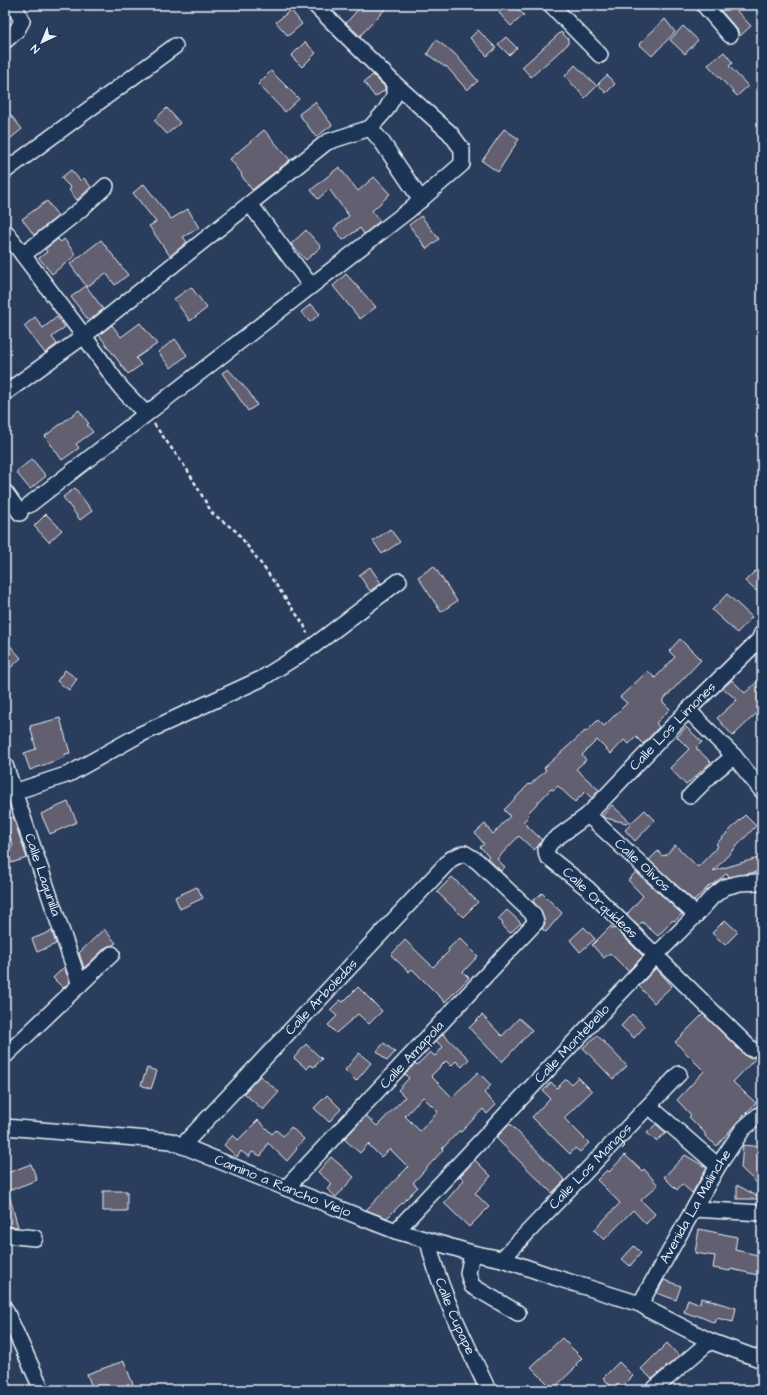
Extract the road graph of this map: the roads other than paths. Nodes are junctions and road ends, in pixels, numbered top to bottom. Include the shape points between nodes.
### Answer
1 (14, 5) edge
2 (315, 5) edge
3 (551, 5) edge
4 (704, 5) edge
5 (730, 35) dead end
6 (5, 41) edge
7 (175, 46) dead end
8 (600, 55) dead end
9 (394, 83) junction
10 (370, 128) junction
11 (5, 171) edge
12 (106, 186) dead end
13 (421, 200) junction
14 (250, 204) junction
15 (5, 231) edge
16 (23, 255) junction
17 (311, 286) junction
18 (84, 336) junction
19 (121, 388) junction
20 (178, 390) junction
21 (5, 393) edge
22 (146, 414) junction
23 (5, 492) edge
24 (399, 581) dead end
25 (761, 639) edge
26 (688, 710) junction
27 (734, 756) junction
28 (5, 764) edge
29 (11, 789) edge
30 (762, 792) edge
31 (690, 796) dead end
32 (588, 815) junction
33 (546, 850) joint
34 (762, 882) edge
35 (696, 915) junction
36 (536, 922) joint
37 (112, 954) dead end
38 (655, 956) junction
39 (80, 985) junction
40 (752, 1049) dead end
41 (5, 1056) edge
42 (679, 1074) dead end
43 (649, 1106) junction
44 (759, 1115) dead end
45 (5, 1128) edge
46 (182, 1146) junction
47 (718, 1166) junction
48 (286, 1188) junction
49 (693, 1209) junction
50 (762, 1213) edge
51 (396, 1231) junction
52 (5, 1235) edge
53 (35, 1238) dead end
54 (428, 1240) junction
55 (472, 1253) junction
56 (502, 1259) junction
57 (640, 1304) junction
58 (5, 1309) edge
59 (518, 1313) dead end
60 (9, 1326) edge
61 (710, 1341) junction
62 (762, 1360) edge
63 (42, 1390) edge
64 (488, 1390) edge
65 (653, 1390) edge

1 - 6 street via 22,21 17,30
2 - 9 street
3 - 8 street
4 - 5 street
7 - 11 street
9 - 10 street via 394,96
9 - 13 street via 450,133 462,149 462,164
10 - 13 street
10 - 14 street via 327,142
12 - 16 street
13 - 17 street
14 - 17 street
14 - 18 street
15 - 16 street
16 - 18 street
17 - 20 street
18 - 19 street
18 - 21 street
19 - 20 street via 146,405
19 - 22 street
20 - 22 street
22 - 23 street via 25,509
24 - 29 street via 312,647 261,679 139,735 69,774
25 - 26 street, Calle Los Limones
26 - 27 street
26 - 32 street, Calle Los Limones
27 - 30 street
27 - 31 street
28 - 29 street, Calle Lagunilla
29 - 39 street, Calle Lagunilla
32 - 33 street, Calle Los Limones via 551,842
32 - 35 street, Calle Olivos
33 - 38 street, Calle Orquídeas via 548,856 587,888
34 - 35 street, Calle Montebello via 725,887 712,896
35 - 38 street, Calle Montebello
36 - 46 street, Calle Arboledas via 534,914 477,861 464,853 451,859
36 - 48 street, Calle Amapola
37 - 39 street
38 - 40 street, Calle Orquídeas
38 - 51 street, Calle Montebello
39 - 41 street
42 - 43 street, Calle Los Mangos
43 - 47 street
43 - 56 street, Calle Los Mangos
44 - 47 street, Avenida La Malinche via 743,1129
45 - 46 street, Camino a Rancho Viejo via 171,1141
46 - 48 street, Camino a Rancho Viejo
47 - 49 street, Avenida La Malinche
48 - 51 street, Camino a Rancho Viejo
49 - 50 street
49 - 57 street, Avenida La Malinche
51 - 54 street, Camino a Rancho Viejo
52 - 53 street
54 - 55 street, Camino a Rancho Viejo
54 - 64 street, Calle Cupape via 433,1263 454,1316
55 - 56 street, Camino a Rancho Viejo
55 - 59 street via 468,1273 472,1286
56 - 57 street, Camino a Rancho Viejo
57 - 61 street, Camino a Rancho Viejo
58 - 60 street
60 - 63 street
61 - 62 street, Camino a Rancho Viejo
61 - 65 street

